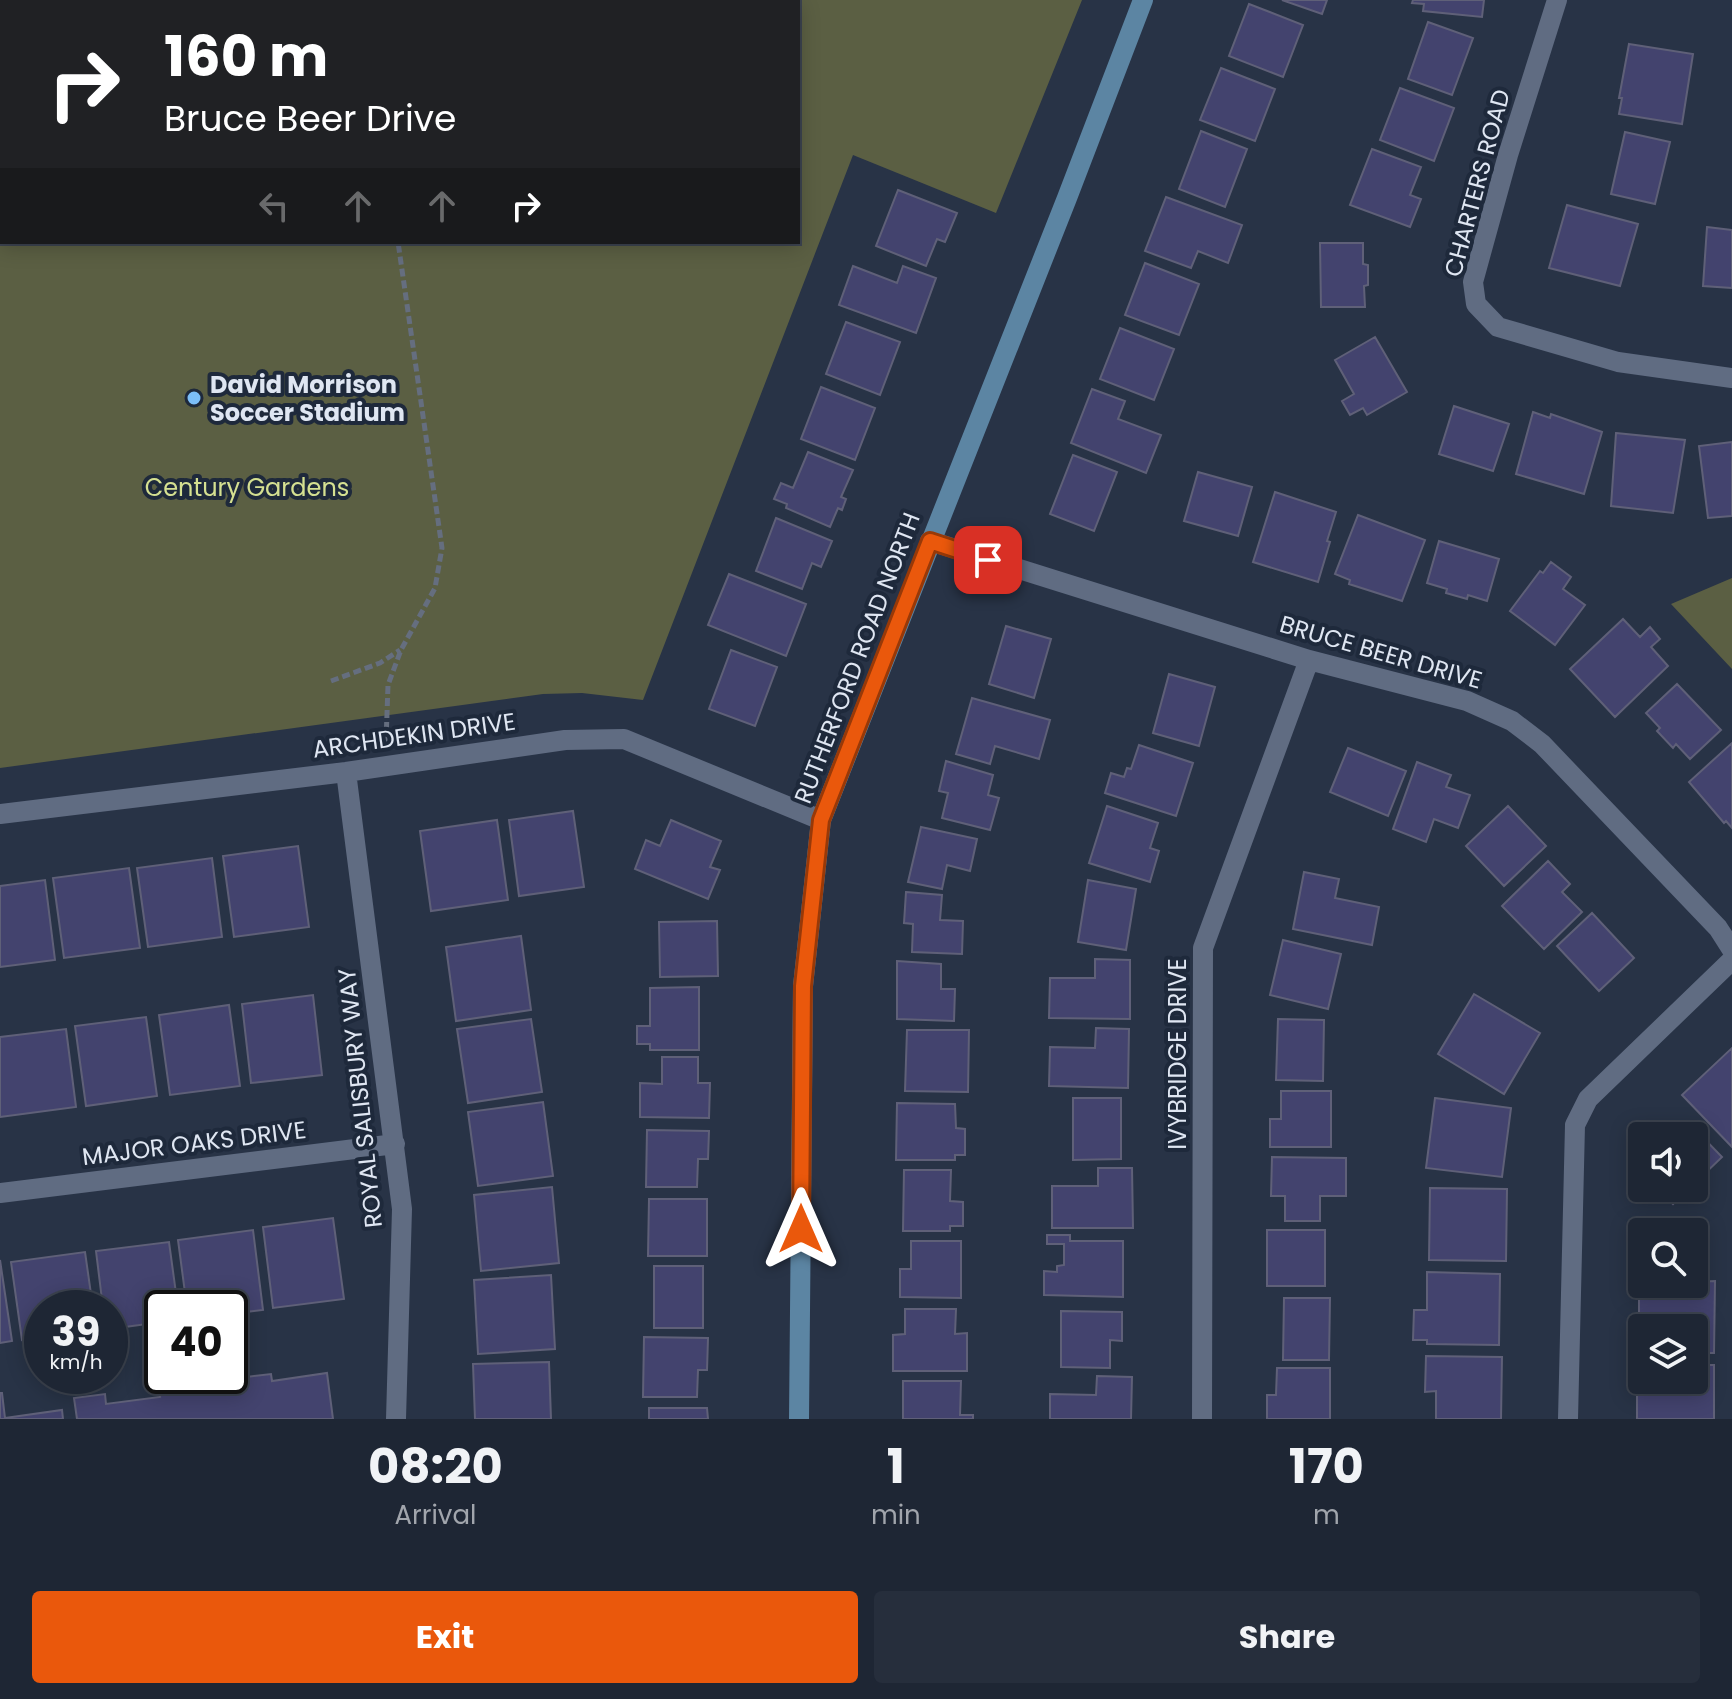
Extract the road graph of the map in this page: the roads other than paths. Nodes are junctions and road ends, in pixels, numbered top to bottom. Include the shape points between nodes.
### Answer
1 (1143, 0) edge
2 (1557, 0) edge
3 (1732, 378) edge
4 (930, 541) junction
5 (1309, 660) junction
6 (346, 772) junction
7 (0, 814) edge
8 (821, 820) junction
9 (1732, 950) edge
10 (1732, 960) edge
11 (395, 1144) junction
12 (0, 1193) edge
13 (396, 1419) edge
14 (799, 1419) edge
15 (1202, 1419) edge
16 (1568, 1419) edge

1 - 4 street, RUTHERFORD ROAD NORTH
2 - 3 street, CHARTERS ROAD via 1473,282 1476,304 1498,327 1618,362
4 - 5 street, BRUCE BEER DRIVE
4 - 8 street, RUTHERFORD ROAD NORTH
5 - 9 street, BRUCE BEER DRIVE via 1467,701 1512,721 1542,744 1718,928
5 - 15 street, IVYBRIDGE DRIVE via 1203,948
6 - 7 street, ARCHDEKIN DRIVE
6 - 8 street, ARCHDEKIN DRIVE via 565,740 624,739
6 - 11 street, ROYAL SALISBURY WAY
8 - 14 street, RUTHERFORD ROAD NORTH via 803,986
10 - 16 street via 1588,1099 1575,1125
11 - 12 street, MAJOR OAKS DRIVE
11 - 13 street, ROYAL SALISBURY WAY via 402,1209

